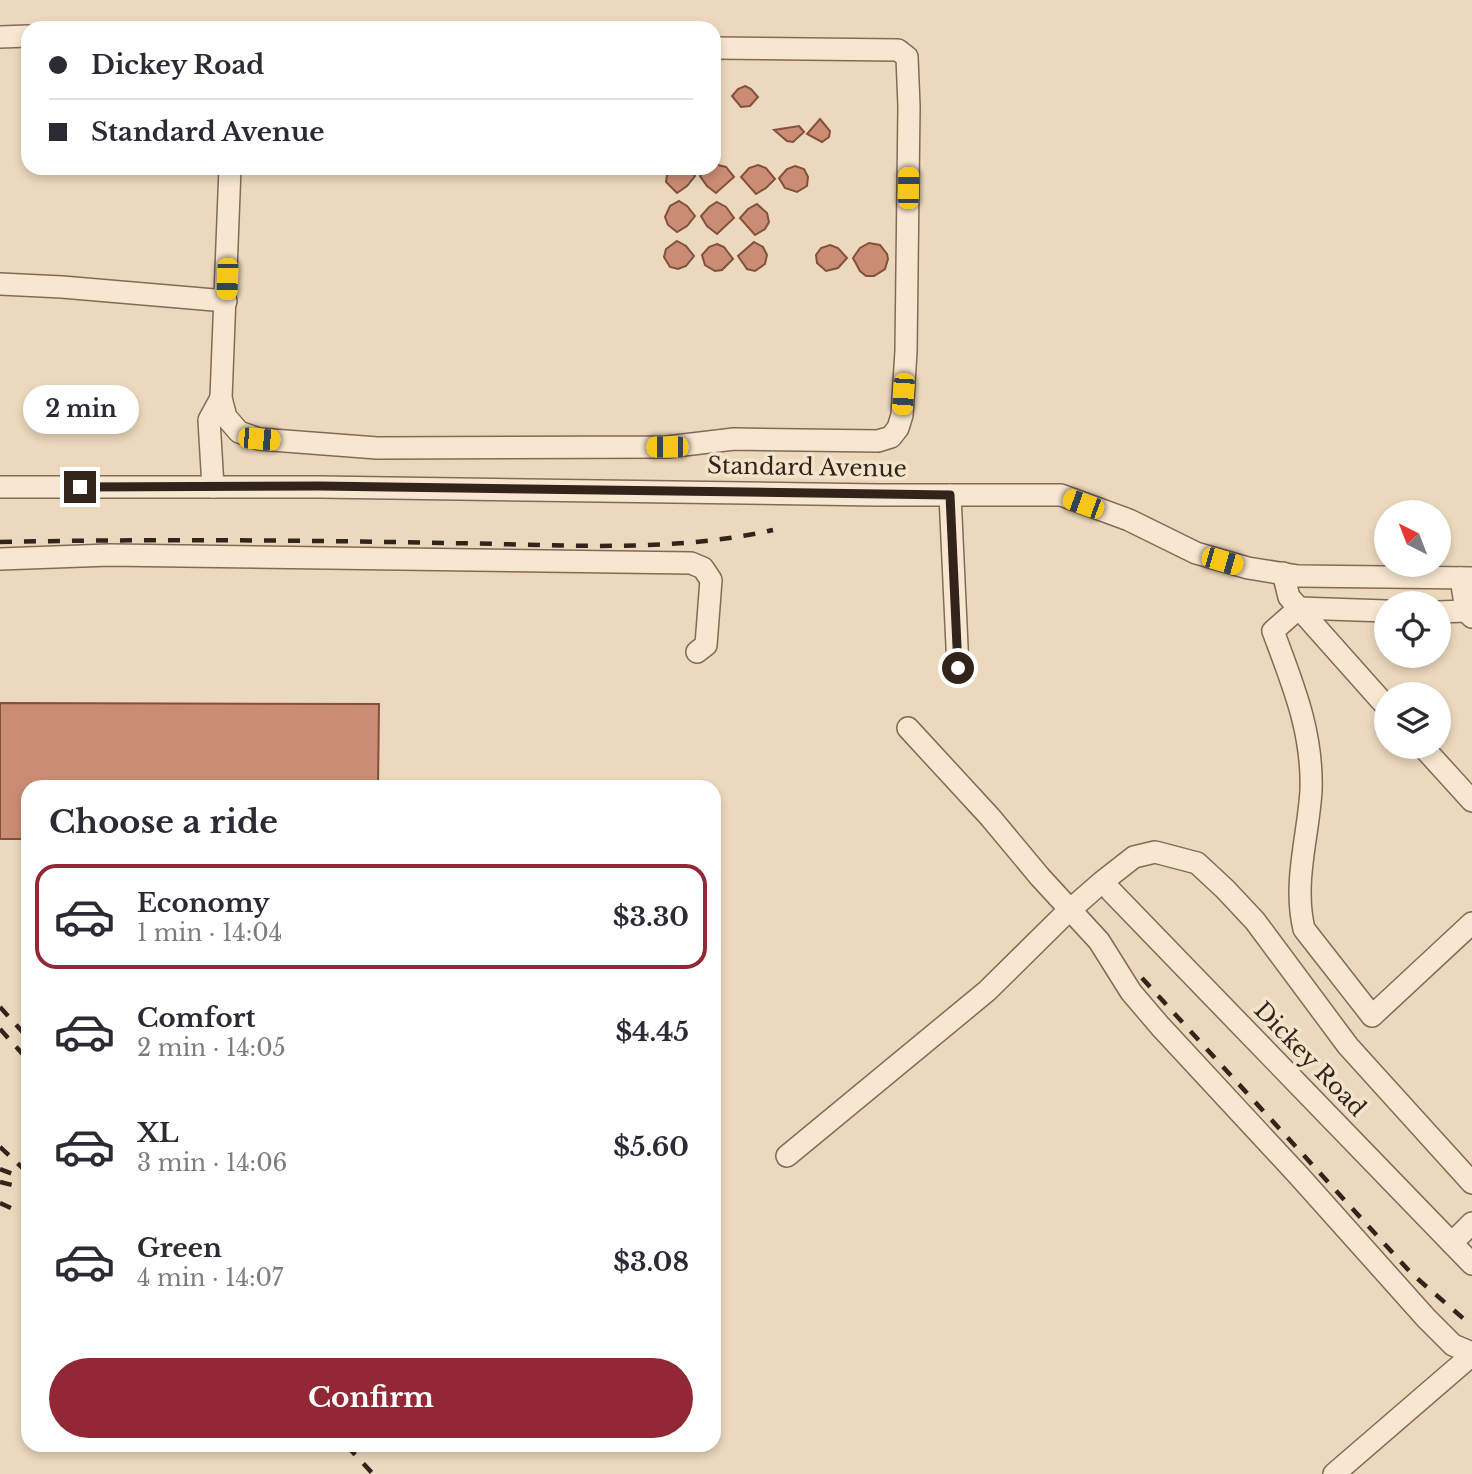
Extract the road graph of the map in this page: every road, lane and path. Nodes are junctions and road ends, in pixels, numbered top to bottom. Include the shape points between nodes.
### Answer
1 (21, 36) edge
2 (0, 37) edge
3 (721, 48) edge
4 (230, 175) edge
5 (0, 284) edge
6 (226, 301) junction
7 (221, 398) junction
8 (0, 487) edge
9 (212, 487) junction
10 (950, 495) junction
11 (0, 559) edge
12 (1283, 573) junction
13 (1467, 578) edge
14 (1299, 608) junction
15 (1374, 611) edge
16 (1451, 612) edge
17 (1470, 613) edge
18 (697, 652) dead end
19 (958, 668) dead end
20 (1374, 692) edge
21 (908, 728) dead end
22 (1434, 759) edge
23 (1472, 801) edge
24 (1111, 891) dead end
25 (1071, 909) junction
26 (1472, 923) edge
27 (787, 1156) dead end
28 (1472, 1184) edge
29 (1472, 1223) edge
30 (1452, 1243) junction
31 (1472, 1264) edge
32 (1472, 1354) edge
33 (1334, 1474) edge

1 - 2 street
3 - 7 street via 898,50 907,57 906,351 902,415 891,437 878,442 734,439 667,447 377,448 259,439 239,432 226,417
4 - 6 street
5 - 6 street
6 - 7 street
7 - 9 street via 209,420
8 - 9 street, Standard Avenue
9 - 10 street, Standard Avenue
10 - 12 street, Standard Avenue via 1061,495 1129,520 1196,554
10 - 19 street
11 - 18 street via 109,555 691,564 703,568 711,580 706,645
12 - 13 street, Standard Avenue
12 - 14 street via 1289,597
13 - 17 street
14 - 15 street
14 - 20 street
14 - 26 street via 1273,631 1308,734 1311,790 1299,891 1304,929 1372,1016
16 - 17 street
21 - 25 street
22 - 23 street
24 - 30 street, Dickey Road
25 - 27 street via 987,990
25 - 28 street via 1134,858 1155,852 1197,863 1255,921 1348,1046
25 - 32 street via 1160,1027 1426,1318 1453,1345
29 - 30 street
30 - 31 street, Dickey Road
32 - 33 street

